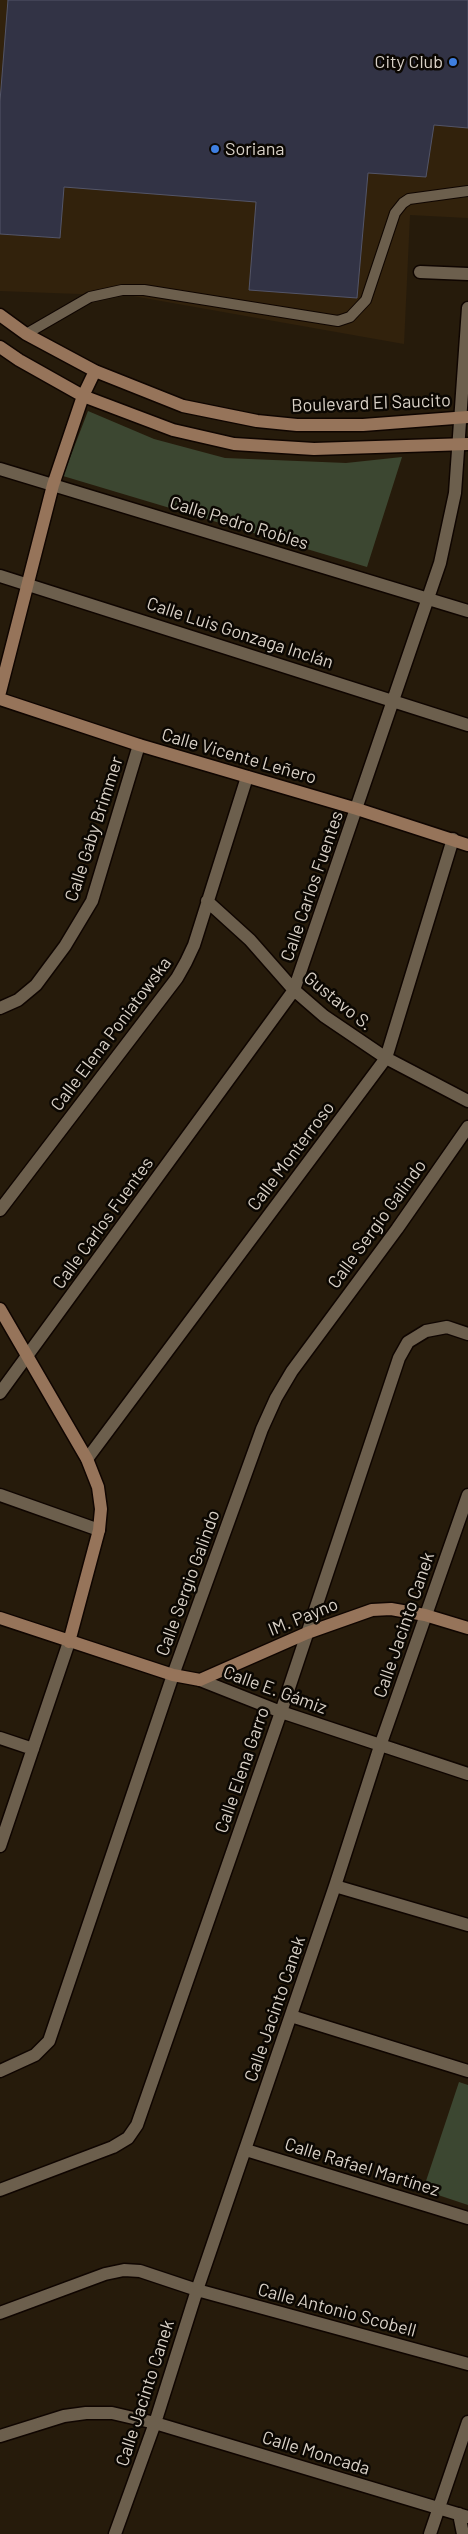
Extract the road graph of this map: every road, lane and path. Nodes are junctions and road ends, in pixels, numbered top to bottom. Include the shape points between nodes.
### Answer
1 (468, 191) edge
2 (420, 272) dead end
3 (468, 274) edge
4 (468, 308) edge
5 (0, 314) edge
6 (26, 334) junction
7 (0, 347) edge
8 (95, 371) junction
9 (83, 396) junction
10 (465, 417) edge
11 (464, 444) edge
12 (0, 470) edge
13 (53, 485) junction
14 (0, 576) edge
15 (26, 583) junction
16 (429, 600) junction
17 (468, 611) edge
18 (0, 692) edge
19 (0, 699) edge
20 (394, 701) junction
21 (468, 725) edge
22 (139, 745) junction
23 (246, 777) junction
24 (358, 809) junction
25 (453, 839) junction
26 (468, 845) edge
27 (207, 902) junction
28 (294, 990) junction
29 (0, 1008) edge
30 (386, 1058) junction
31 (468, 1101) edge
32 (468, 1127) edge
33 (0, 1210) edge
34 (0, 1309) edge
35 (468, 1334) edge
36 (27, 1358) junction
37 (0, 1393) edge
38 (88, 1459) junction
39 (0, 1495) edge
40 (468, 1495) edge
41 (99, 1530) junction
42 (425, 1615) junction
43 (0, 1618) edge
44 (468, 1628) edge
45 (307, 1633) junction
46 (69, 1642) junction
47 (173, 1675) junction
48 (200, 1680) junction
49 (281, 1712) junction
50 (0, 1738) edge
51 (380, 1746) junction
52 (33, 1749) junction
53 (468, 1774) edge
54 (0, 1846) edge
55 (335, 1886) junction
56 (468, 1925) edge
57 (291, 2016) junction
58 (0, 2071) edge
59 (468, 2071) edge
60 (246, 2150) junction
61 (0, 2190) edge
62 (468, 2218) edge
63 (197, 2290) junction
64 (0, 2313) edge
65 (468, 2364) edge
66 (468, 2422) edge
67 (155, 2423) junction
68 (0, 2436) edge
69 (438, 2508) junction
70 (463, 2515) edge
71 (115, 2534) edge
72 (430, 2534) edge
73 (463, 2534) edge

1 - 6 lane via 402,203 395,213 366,300 350,317 338,321 144,290 122,290 90,297
2 - 3 street
4 - 10 street, Calle Carlos Fuentes
5 - 6 street, Boulevard El Saucito
6 - 8 street, Boulevard El Saucito
7 - 9 street
8 - 9 street
8 - 10 street, Boulevard El Saucito via 183,406 257,421 325,426
9 - 11 street via 172,430 234,444 314,449
9 - 13 street
10 - 11 street, Calle Carlos Fuentes
11 - 16 street, Calle Carlos Fuentes via 440,563
12 - 13 street, Calle Pedro Robles
13 - 15 street
13 - 16 street, Calle Pedro Robles
14 - 15 street, Calle Luis Gonzaga Inclán
15 - 18 street
15 - 20 street, Calle Luis Gonzaga Inclán
16 - 17 street, Calle Pedro Robles
16 - 20 street, Calle Carlos Fuentes
19 - 22 street, Calle Vicente Leñero
20 - 21 street, Calle Luis Gonzaga Inclán
20 - 24 street, Calle Carlos Fuentes
22 - 23 street, Calle Vicente Leñero
22 - 29 street, Calle Gaby Brimmer via 92,901 36,985 18,1000
23 - 24 street, Calle Vicente Leñero
23 - 27 street, Calle Elena Poniatowska
24 - 25 street, Calle Vicente Leñero
24 - 28 street, Calle Carlos Fuentes
25 - 26 street, Calle Vicente Leñero
25 - 30 street, Calle Monterroso
27 - 28 street, Gustavo S. via 250,940
27 - 33 street, Calle Elena Poniatowska via 194,945 177,978
28 - 30 street, Gustavo S. via 324,1016
28 - 36 street, Calle Carlos Fuentes
30 - 31 street, Gustavo S.
30 - 38 street, Calle Monterroso
32 - 47 street, Calle Sergio Galindo via 292,1371 276,1398
34 - 36 street
35 - 45 street, Calle Elena Garro via 438,1327 416,1336 403,1350
36 - 37 street, Calle Carlos Fuentes
36 - 38 street
38 - 41 street via 98,1487
39 - 41 street
40 - 42 street, Calle Jacinto Canek
41 - 46 street
42 - 44 street, IM. Payno
42 - 45 street, IM. Payno via 391,1609 372,1610
42 - 51 street, Calle Jacinto Canek
43 - 46 street, Calle E. Gámiz
45 - 48 street, IM. Payno
45 - 49 street, Calle Elena Garro
46 - 47 street, Calle E. Gámiz
46 - 52 street
47 - 48 street, Calle E. Gámiz
47 - 58 street, Calle Sergio Galindo via 49,2041 35,2055
48 - 49 street, Calle E. Gámiz
49 - 51 street, Calle E. Gámiz
49 - 61 street, Calle Elena Garro via 137,2125 128,2138 113,2147
50 - 52 street
51 - 53 street, Calle E. Gámiz
51 - 55 street, Calle Jacinto Canek
52 - 54 street
55 - 56 street
55 - 57 street, Calle Jacinto Canek
57 - 59 street
57 - 60 street, Calle Jacinto Canek
60 - 62 street, Calle Rafael Martínez
60 - 63 street, Calle Jacinto Canek
63 - 64 street, Calle Antonio Scobell via 140,2271 124,2270
63 - 65 street, Calle Antonio Scobell
63 - 67 street, Calle Jacinto Canek
66 - 69 street
67 - 68 street, Calle Moncada via 112,2413 86,2412
67 - 69 street, Calle Moncada
67 - 71 street, Calle Jacinto Canek
69 - 70 street, Calle Moncada
69 - 72 street
70 - 73 street

